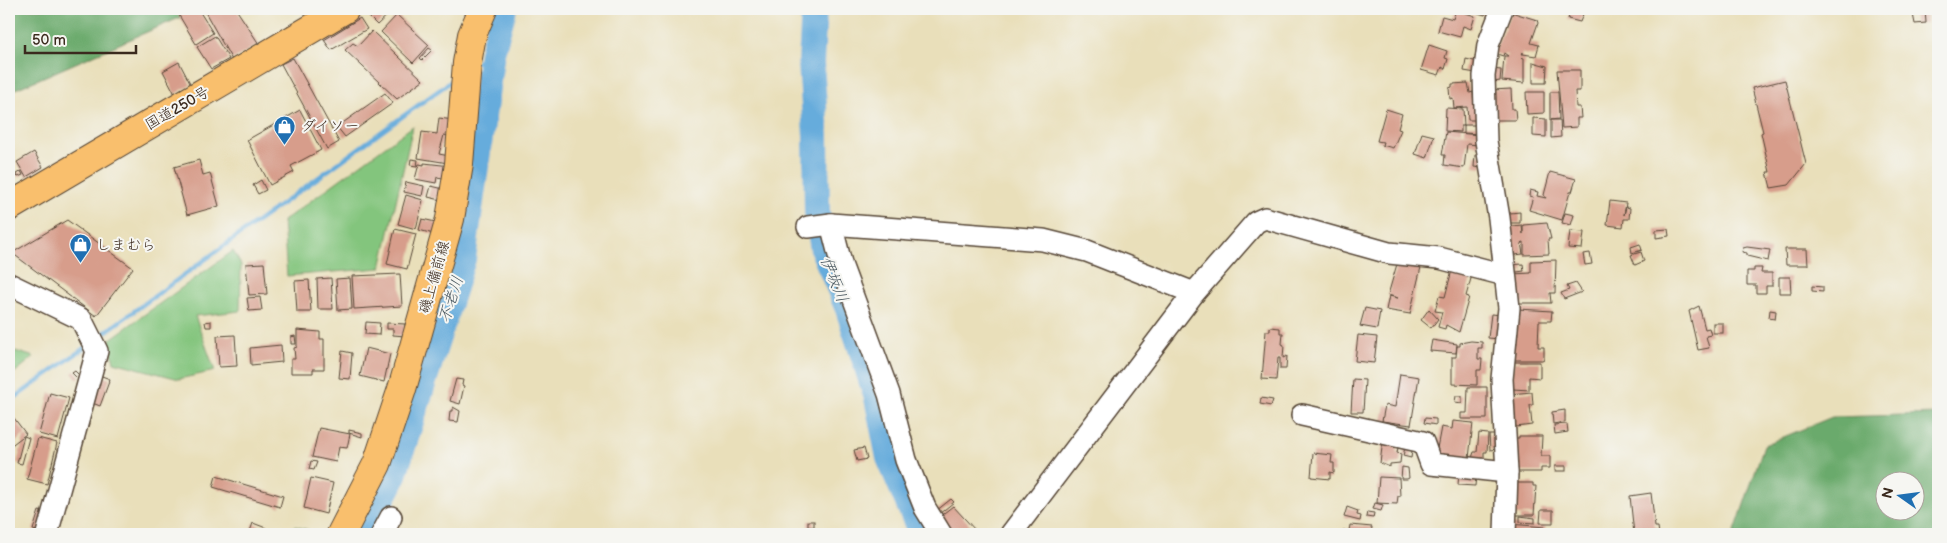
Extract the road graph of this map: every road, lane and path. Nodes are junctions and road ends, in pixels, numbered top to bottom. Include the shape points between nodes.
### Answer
1 (345, 9) edge
2 (483, 9) edge
3 (1502, 9) edge
4 (9, 207) edge
5 (1505, 275) junction
6 (9, 284) edge
7 (1194, 292) junction
8 (1302, 415) dead end
9 (1507, 472) junction
10 (48, 534) edge
11 (341, 534) edge
12 (941, 534) edge
13 (1011, 534) edge
14 (1505, 534) edge

1 - 4 main road, 国道250号
2 - 11 main road, 磯上備前線 via 472,35 466,73 459,164 450,219 402,389 377,464
3 - 5 street via 1488,45 1484,76 1486,141
5 - 7 street via 1439,258 1389,253 1265,218 1256,222
5 - 9 street via 1508,308 1502,379
6 - 10 street via 81,319 97,351
7 - 12 street via 1086,251 1043,240 819,226 842,267 889,394 906,460 925,508
7 - 13 street
8 - 9 street via 1423,442 1431,464
9 - 14 street

